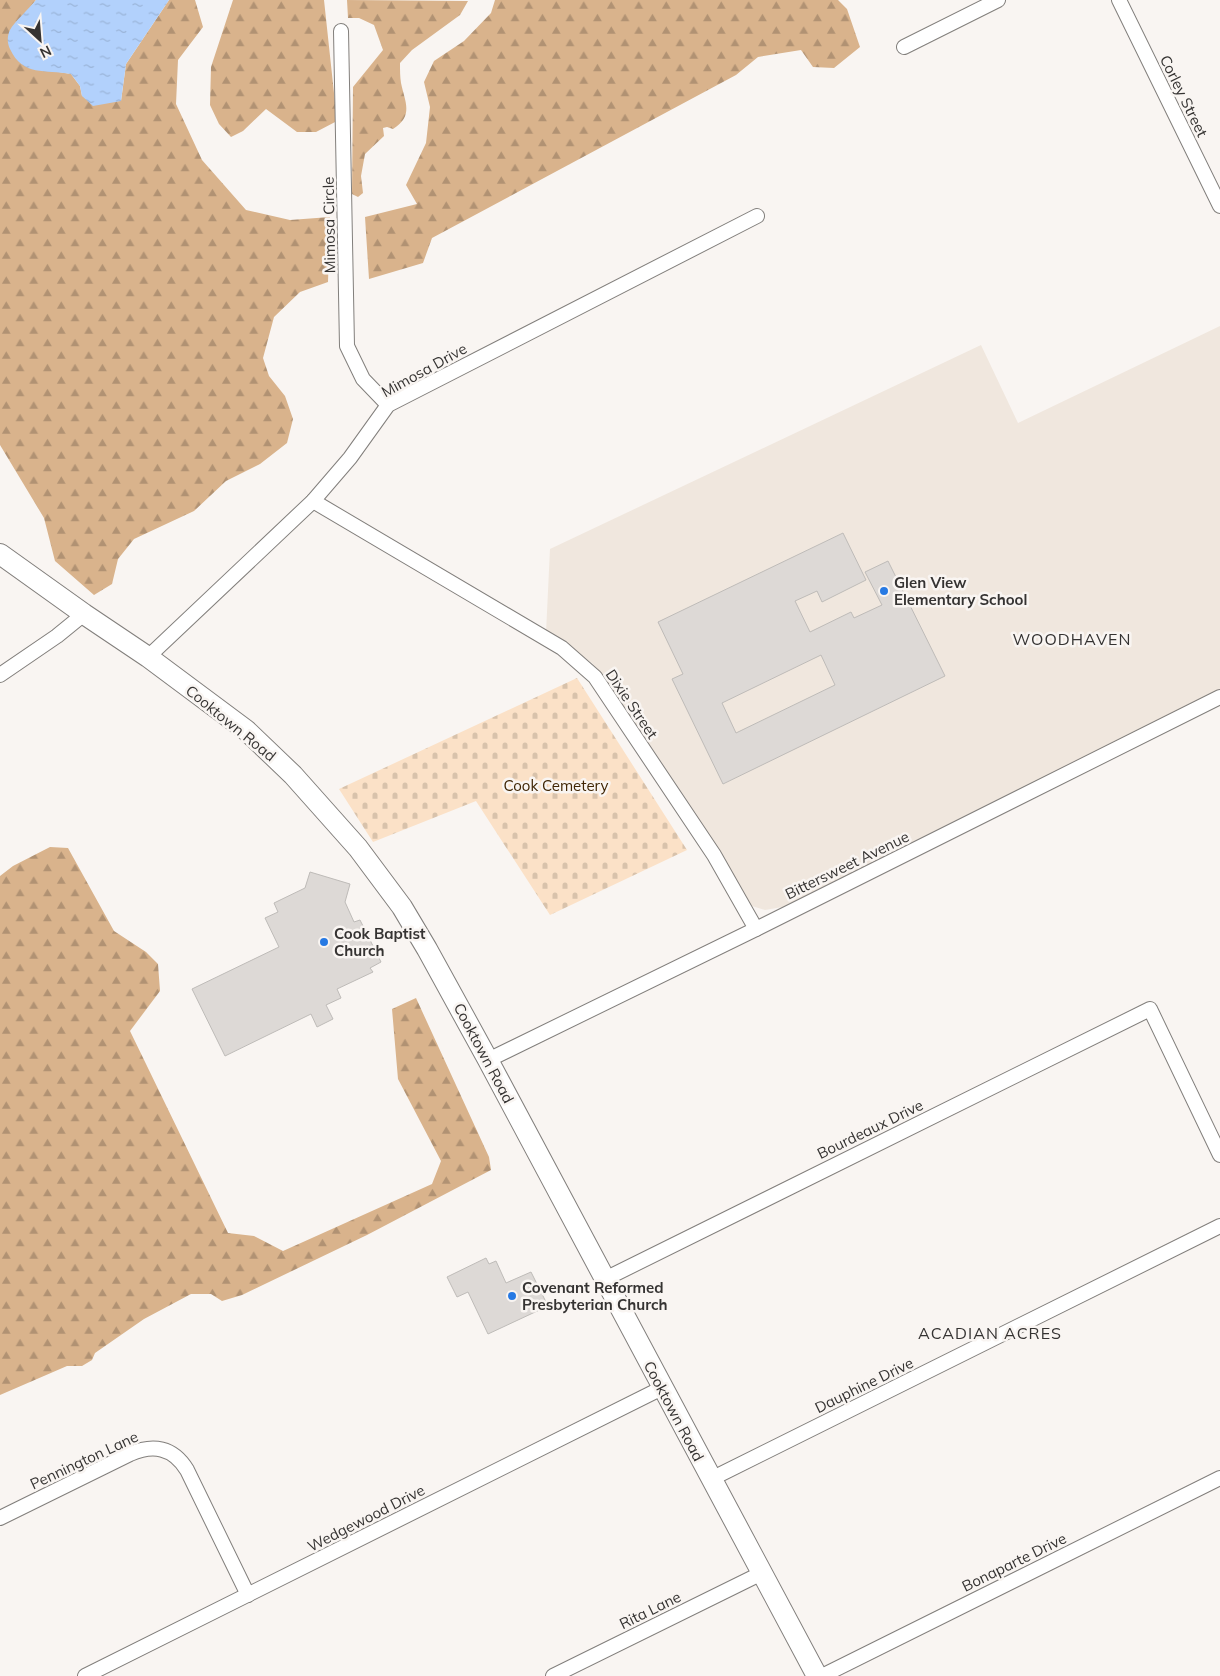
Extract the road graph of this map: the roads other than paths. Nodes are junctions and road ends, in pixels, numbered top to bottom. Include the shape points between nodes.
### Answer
1 (998, 0) edge
2 (1119, 0) edge
3 (341, 32) dead end
4 (904, 46) dead end
5 (1220, 206) edge
6 (757, 216) dead end
7 (388, 404) junction
8 (313, 501) junction
9 (0, 554) edge
10 (84, 614) junction
11 (148, 657) junction
12 (0, 675) edge
13 (1220, 698) edge
14 (756, 929) junction
15 (488, 1060) junction
16 (1220, 1155) edge
17 (1220, 1226) edge
18 (605, 1279) junction
19 (662, 1388) junction
20 (1220, 1478) edge
21 (711, 1479) junction
22 (0, 1518) edge
23 (762, 1574) junction
24 (248, 1595) junction
25 (85, 1676) edge
26 (553, 1676) edge
27 (817, 1676) edge
28 (822, 1676) edge

1 - 4 street
2 - 5 street, Corley Street
3 - 7 street, Mimosa Circle via 347,346 363,379
6 - 7 street, Mimosa Drive
7 - 8 street, Mimosa Drive via 350,458
8 - 11 street, Mimosa Drive
8 - 14 street, Dixie Street via 562,648 596,677 714,855
9 - 10 street, Cooktown Road
10 - 11 street, Cooktown Road
10 - 12 street
11 - 15 street, Cooktown Road via 246,730 293,775 358,848 402,907
13 - 14 street, Bittersweet Avenue
14 - 15 street, Bittersweet Avenue
15 - 18 street, Cooktown Road
16 - 18 street, Bourdeaux Drive via 1150,1009
17 - 21 street, Dauphine Drive
18 - 19 street, Cooktown Road
19 - 21 street, Cooktown Road
19 - 24 street, Wedgewood Drive
20 - 28 street, Bonaparte Drive
21 - 23 street, Cooktown Road
22 - 24 street, Pennington Lane via 135,1452 151,1447 162,1450 181,1461
23 - 26 street, Rita Lane
23 - 27 street, Cooktown Road
24 - 25 street, Wedgewood Drive

